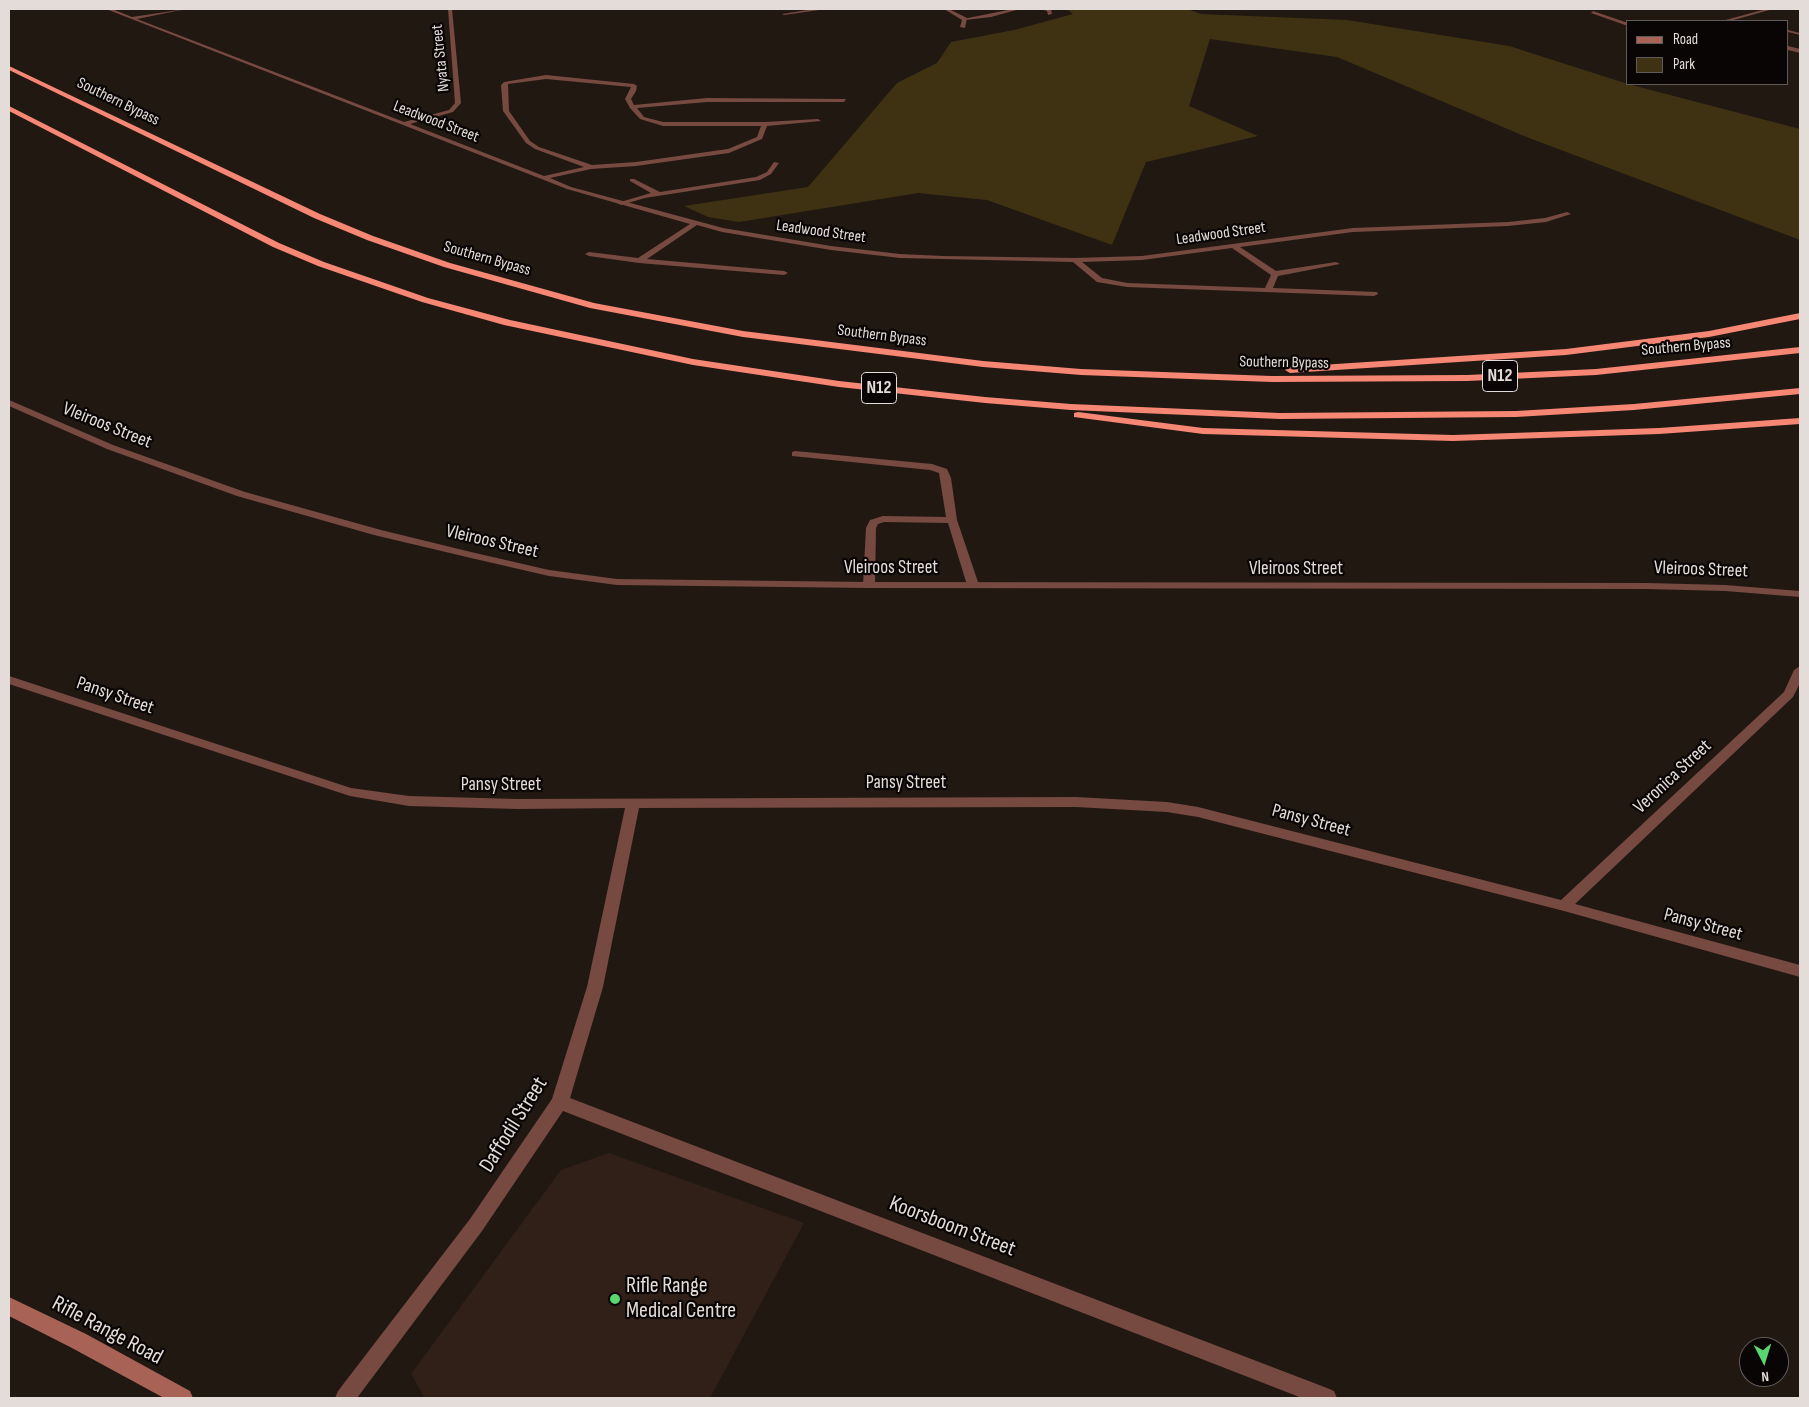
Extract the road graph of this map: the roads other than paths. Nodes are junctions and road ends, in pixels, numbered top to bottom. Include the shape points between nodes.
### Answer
1 (108, 9) edge
2 (184, 9) edge
3 (450, 9) edge
4 (824, 9) edge
5 (946, 9) edge
6 (1018, 9) edge
7 (1043, 9) edge
8 (1771, 9) edge
9 (1593, 12) dead end
10 (784, 14) dead end
11 (1050, 14) dead end
12 (132, 18) junction
13 (965, 19) junction
14 (1729, 20) edge
15 (1626, 24) edge
16 (963, 28) dead end
17 (9, 68) edge
18 (844, 100) dead end
19 (632, 107) junction
20 (9, 108) edge
21 (818, 121) dead end
22 (403, 124) junction
23 (765, 124) junction
24 (776, 163) dead end
25 (592, 167) junction
26 (543, 178) junction
27 (632, 180) dead end
28 (659, 194) junction
29 (622, 203) junction
30 (1567, 214) dead end
31 (696, 223) junction
32 (1233, 246) junction
33 (588, 254) dead end
34 (1075, 260) junction
35 (640, 261) junction
36 (1336, 264) dead end
37 (784, 273) dead end
38 (1275, 274) junction
39 (1268, 290) junction
40 (1374, 294) dead end
41 (1800, 316) edge
42 (1800, 350) edge
43 (1199, 378) junction
44 (1800, 391) edge
45 (985, 400) junction
46 (9, 403) edge
47 (1800, 421) edge
48 (795, 454) dead end
49 (952, 520) junction
50 (869, 585) junction
51 (973, 585) junction
52 (1800, 594) edge
53 (1800, 670) edge
54 (9, 680) edge
55 (633, 803) junction
56 (1564, 906) junction
57 (1800, 971) edge
58 (560, 1102) junction
59 (9, 1306) edge
60 (183, 1398) edge
61 (344, 1398) edge
62 (1327, 1398) edge

1 - 12 street, Leadwood Street
2 - 12 street
3 - 22 street, Nyata Street via 458,103 451,111
4 - 10 street
5 - 13 street
6 - 13 street
7 - 11 street
8 - 14 street
9 - 15 street
12 - 22 street, Leadwood Street
13 - 16 street
17 - 43 highway, Southern Bypass / N12 via 370,238 446,265 593,306 744,334 908,356 1081,372
18 - 19 street via 714,99
19 - 23 street via 642,118 664,124
19 - 25 street via 628,99 634,86 622,83 546,77 511,81 504,85 506,111 528,142
20 - 45 highway, N12 via 276,245 425,300 562,335 693,362 838,384
21 - 23 street
22 - 26 street, Leadwood Street
23 - 25 street via 760,138 729,151
24 - 28 street via 769,173 758,179
25 - 26 street
26 - 29 street, Leadwood Street
27 - 28 street
28 - 29 street
29 - 31 street, Leadwood Street
30 - 32 street, Leadwood Street via 1531,222 1353,230
31 - 34 street, Leadwood Street via 864,253
31 - 35 street
32 - 34 street, Leadwood Street via 1142,258
32 - 38 street
33 - 35 street
34 - 39 street via 1100,280 1110,283
35 - 37 street
36 - 38 street
38 - 39 street
39 - 40 street
41 - 43 highway via 1709,334 1566,352
42 - 43 highway, Southern Bypass / N12 via 1668,366 1487,377 1376,380
44 - 45 highway, N12 via 1634,407 1401,416 1194,413
45 - 47 highway via 1159,427 1322,436 1453,438 1572,435
46 - 50 street, Vleiroos Street via 110,447 241,494 378,533 513,565 617,582
48 - 49 street via 932,467 943,471
49 - 50 street via 884,519 874,522 870,528
49 - 51 street
50 - 51 street, Vleiroos Street
51 - 52 street, Vleiroos Street via 1648,586
53 - 56 street, Veronica Street via 1789,694
54 - 55 street, Pansy Street via 350,792 451,803
55 - 56 street, Pansy Street via 1076,802 1167,807 1237,821
55 - 58 street, Daffodil Street via 595,987
56 - 57 street, Pansy Street
58 - 61 street, Daffodil Street via 471,1233
58 - 62 street, Koorsboom Street
59 - 60 main road, Rifle Range Road

